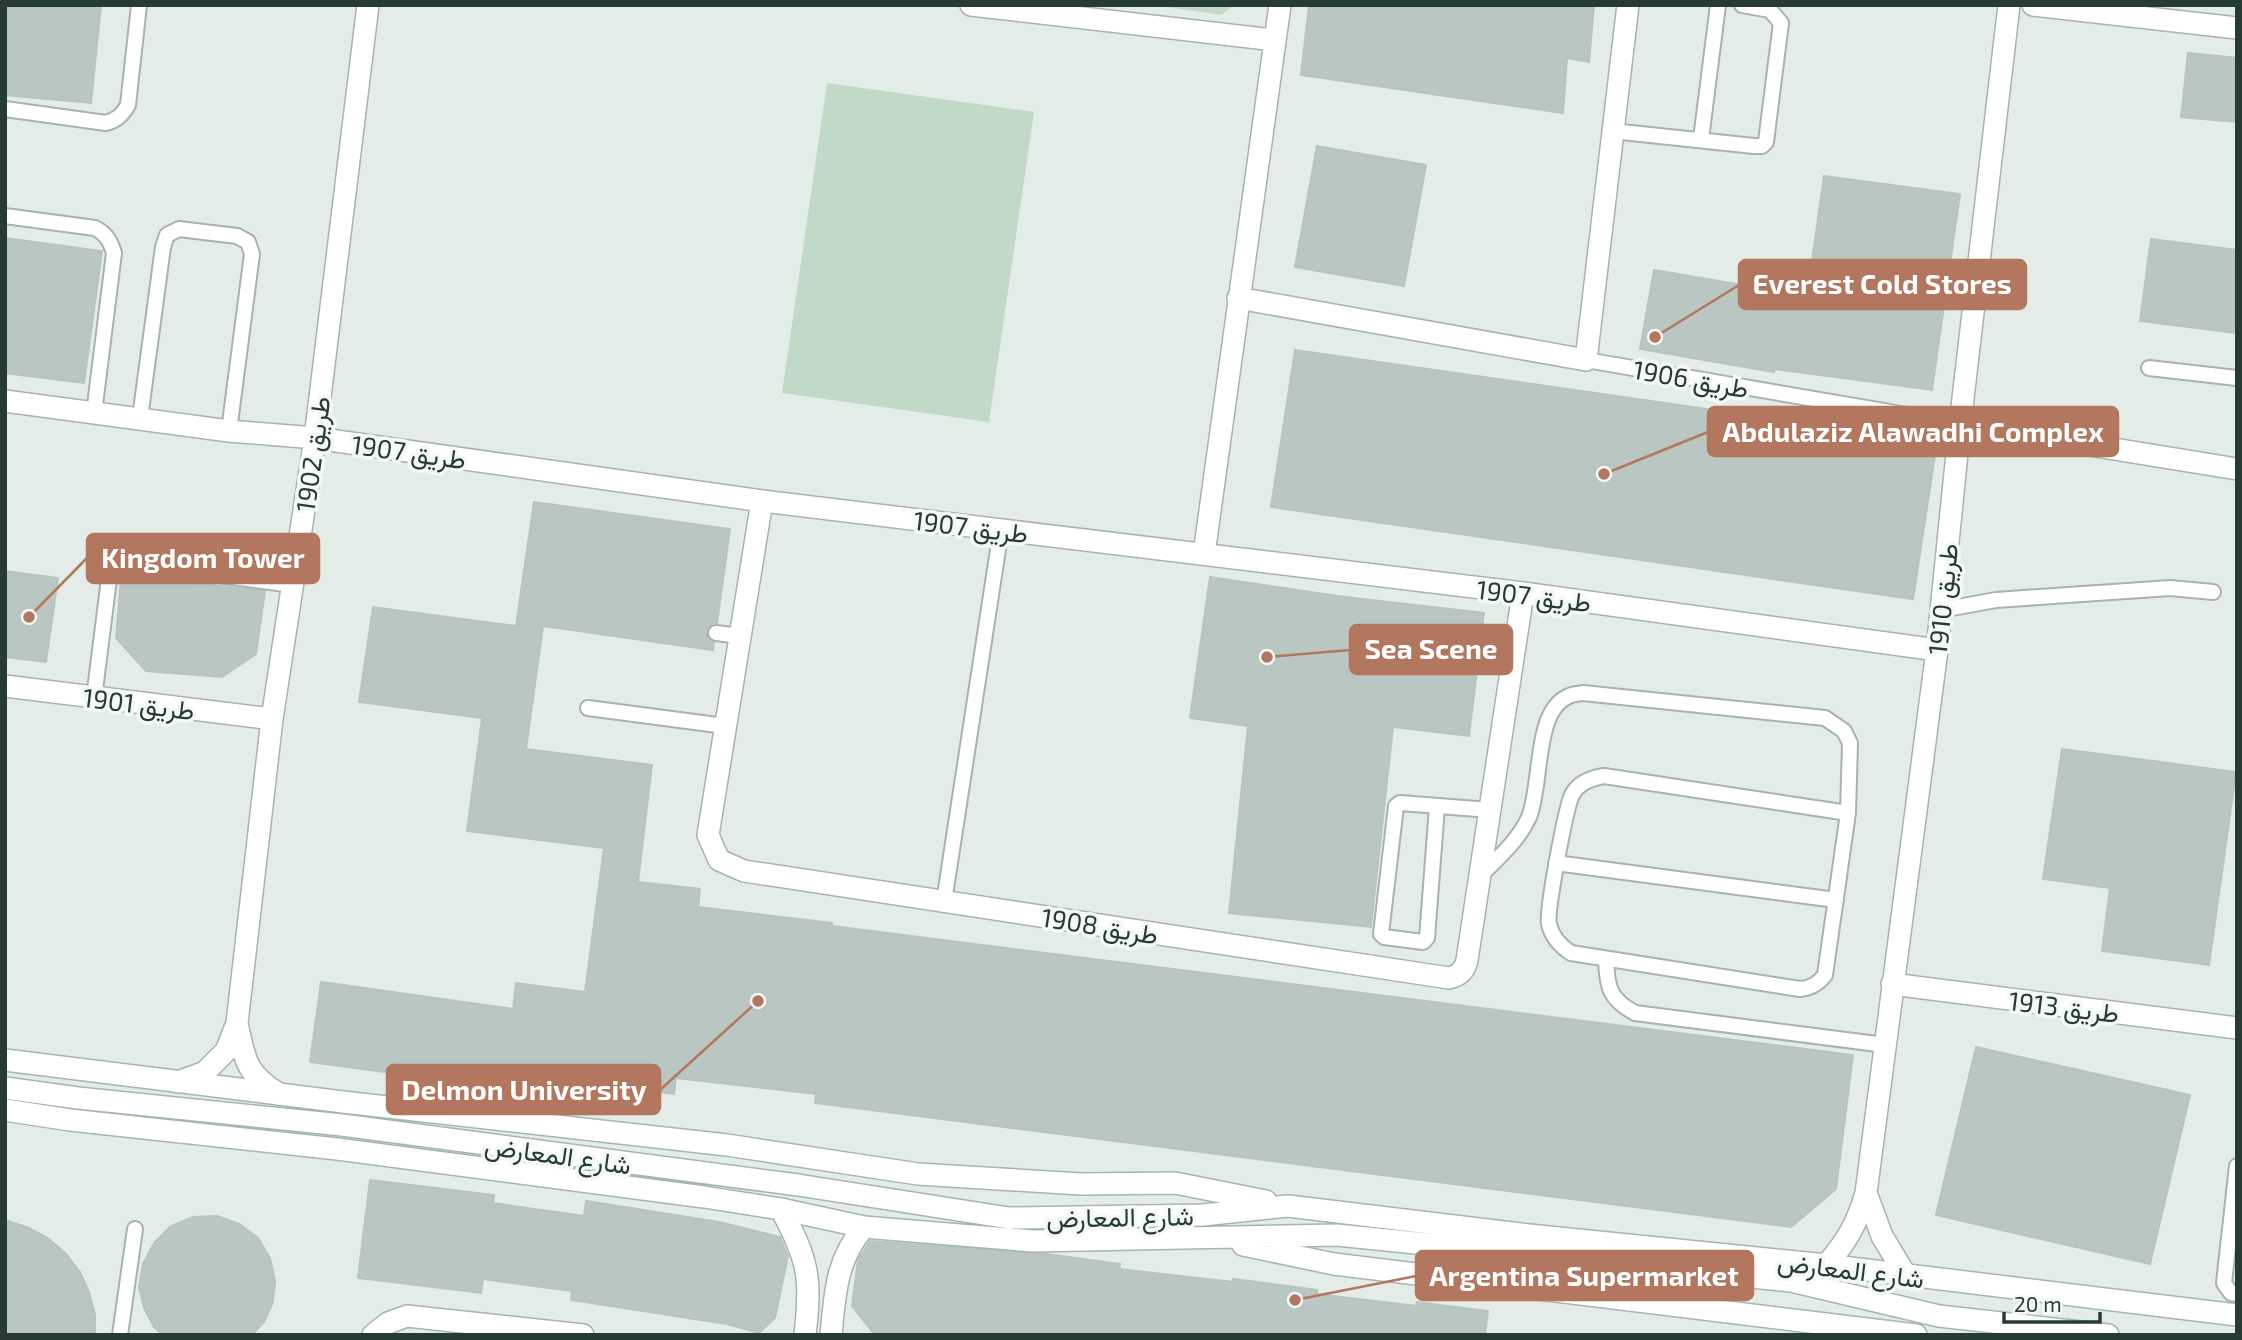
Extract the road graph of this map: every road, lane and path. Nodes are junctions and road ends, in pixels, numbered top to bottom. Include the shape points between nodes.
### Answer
1 (139, 5) edge
2 (368, 5) edge
3 (971, 5) edge
4 (1280, 5) edge
5 (1628, 5) edge
6 (1718, 5) edge
7 (1742, 5) edge
8 (2009, 5) edge
9 (2033, 5) edge
10 (2237, 28) edge
11 (1274, 40) junction
12 (5, 110) edge
13 (1612, 131) junction
14 (1700, 139) junction
15 (5, 216) edge
16 (1238, 298) junction
17 (1586, 360) junction
18 (2149, 368) dead end
19 (2237, 379) edge
20 (5, 401) edge
21 (94, 413) junction
22 (140, 418) junction
23 (1961, 424) junction
24 (229, 431) junction
25 (315, 438) junction
26 (2237, 469) edge
27 (762, 501) junction
28 (1001, 530) junction
29 (1204, 554) junction
30 (292, 585) junction
31 (2213, 592) dead end
32 (1523, 593) junction
33 (1941, 610) junction
34 (716, 633) dead end
35 (740, 636) junction
36 (1937, 650) junction
37 (5, 686) edge
38 (94, 698) junction
39 (588, 708) dead end
40 (272, 719) junction
41 (725, 726) junction
42 (1437, 807) junction
43 (1490, 810) junction
44 (1847, 813) junction
45 (1556, 863) junction
46 (1480, 877) junction
47 (1836, 900) junction
48 (944, 902) junction
49 (1606, 958) junction
50 (1892, 984) junction
51 (237, 1023) junction
52 (2237, 1028) edge
53 (1885, 1045) junction
54 (5, 1060) edge
55 (178, 1082) junction
56 (5, 1088) edge
57 (279, 1094) junction
58 (5, 1110) edge
59 (2237, 1166) edge
60 (1866, 1192) junction
61 (1288, 1206) junction
62 (781, 1209) junction
63 (864, 1227) junction
64 (135, 1230) dead end
65 (1203, 1237) junction
66 (1826, 1265) junction
67 (1906, 1276) junction
68 (2237, 1294) edge
69 (2237, 1315) edge
70 (518, 1331) edge
71 (120, 1335) edge
72 (373, 1335) edge
73 (583, 1335) edge
74 (805, 1335) edge
75 (831, 1335) edge
76 (1916, 1335) edge
77 (2108, 1335) edge

1 - 12 lane via 128,106 116,120 106,123
2 - 25 street, طريق 1902
3 - 11 street
4 - 11 street
5 - 13 street
6 - 14 lane
7 - 14 lane via 1770,10 1781,23 1766,142 1754,146
8 - 23 street, طريق 1910
9 - 10 street
11 - 16 street
13 - 14 lane
13 - 17 street
15 - 21 lane via 94,228 111,242 114,253
16 - 17 street, طريق 1906
16 - 29 street
17 - 23 lane, طريق 1906
18 - 19 lane
20 - 21 street, طريق 1907
21 - 22 street, طريق 1907
22 - 24 street, طريق 1907
22 - 24 lane via 167,235 179,229 237,236 248,242 252,254
23 - 26 street
23 - 33 street, طريق 1910
24 - 25 street, طريق 1907
25 - 27 street, طريق 1907
25 - 30 street, طريق 1902
27 - 28 street, طريق 1907
27 - 35 street, طريق 1908
28 - 29 street, طريق 1907
28 - 48 lane
29 - 32 street, طريق 1907
30 - 38 lane via 120,565 109,579
30 - 40 street, طريق 1902
31 - 33 lane via 2169,587 1997,600
32 - 36 street, طريق 1907
32 - 43 street, طريق 1908
33 - 36 street, طريق 1910
34 - 35 lane
35 - 41 street, طريق 1908
36 - 50 street, طريق 1910
37 - 38 street, طريق 1901
38 - 40 street, طريق 1901
39 - 41 lane
40 - 51 street, طريق 1902
41 - 48 street, طريق 1908 via 708,835 719,860 744,871
42 - 42 lane via 1427,938 1423,942 1384,937 1396,806
42 - 43 lane
43 - 46 street, طريق 1908
44 - 45 lane via 1604,776 1590,779 1572,795
44 - 46 lane via 1850,743 1844,731 1825,718 1583,693 1568,696 1552,710 1528,819
44 - 47 lane
45 - 47 lane
45 - 49 lane via 1548,920 1554,937 1571,953
46 - 48 street, طريق 1908 via 1465,968 1449,978
47 - 49 lane via 1825,975 1810,988
49 - 53 lane via 1610,993 1635,1013
50 - 52 street, طريق 1913
50 - 53 street, طريق 1910
51 - 55 street, طريق 1902 via 226,1051 205,1072
51 - 57 street via 245,1060 260,1083
53 - 60 street, طريق 1910
54 - 55 street
55 - 57 street
56 - 61 street, شارع المعارض via 356,1127 798,1185 1009,1218 1203,1215
57 - 61 street via 727,1145 918,1174 1081,1184 1175,1183
58 - 62 street, شارع المعارض
59 - 68 lane via 2224,1283
60 - 66 street, طريق 1910 via 1852,1232
60 - 67 street, طريق 1910 via 1882,1236
61 - 66 street, شارع المعارض
62 - 63 street, شارع المعارض
62 - 74 street via 808,1276
63 - 65 street, شارع المعارض via 1033,1241
63 - 75 street via 843,1258
64 - 71 lane
65 - 76 street via 1334,1264
65 - 77 street, شارع المعارض via 1337,1235 1791,1281 1939,1317
66 - 67 street, شارع المعارض
67 - 69 street, شارع المعارض
70 - 72 street via 407,1316
70 - 73 street

